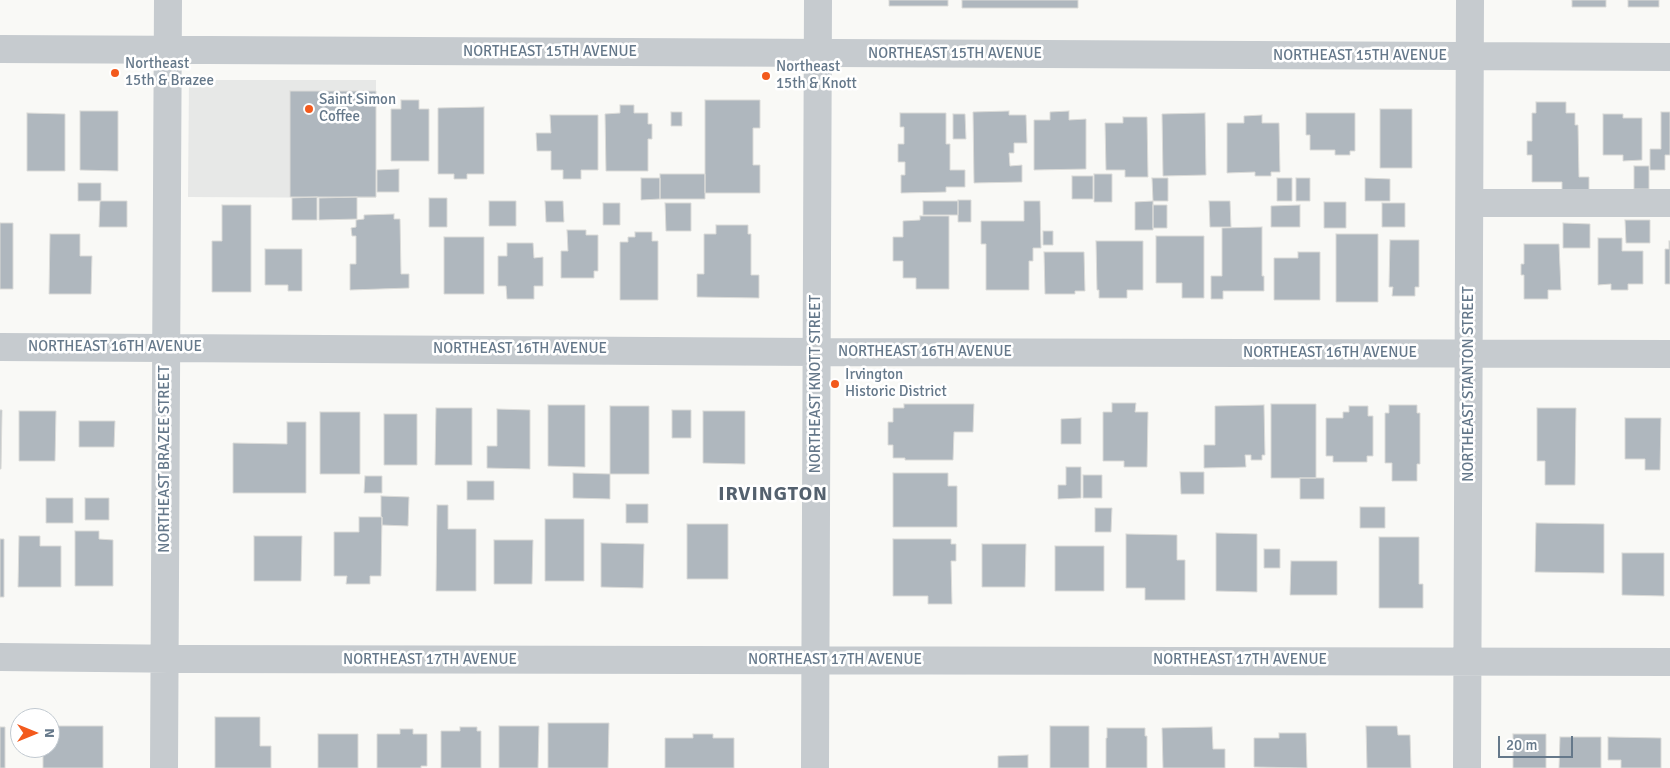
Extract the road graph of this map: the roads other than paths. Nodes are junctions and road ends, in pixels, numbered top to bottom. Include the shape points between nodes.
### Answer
1 (168, 0) edge
2 (818, 0) edge
3 (1470, 0) edge
4 (0, 49) edge
5 (167, 50) junction
6 (817, 53) junction
7 (1469, 56) junction
8 (1670, 57) edge
9 (1470, 203) junction
10 (1670, 203) edge
11 (0, 347) edge
12 (166, 347) junction
13 (816, 352) junction
14 (1470, 353) junction
15 (1670, 354) edge
16 (0, 657) edge
17 (164, 659) junction
18 (816, 660) junction
19 (1468, 660) junction
20 (1670, 662) edge
21 (164, 768) edge
22 (815, 768) edge
23 (1467, 768) edge

1 - 5 street, NORTHEAST BRAZEE STREET
2 - 6 street, NORTHEAST KNOTT STREET
3 - 7 street, NORTHEAST STANTON STREET
4 - 5 street, NORTHEAST 15TH AVENUE
5 - 6 street, NORTHEAST 15TH AVENUE
5 - 12 street, NORTHEAST BRAZEE STREET
6 - 7 street, NORTHEAST 15TH AVENUE
6 - 13 street, NORTHEAST KNOTT STREET
7 - 8 street, NORTHEAST 15TH AVENUE
7 - 9 street, NORTHEAST STANTON STREET
9 - 10 street
9 - 14 street, NORTHEAST STANTON STREET
11 - 12 street, NORTHEAST 16TH AVENUE
12 - 13 street, NORTHEAST 16TH AVENUE
12 - 17 street, NORTHEAST BRAZEE STREET
13 - 14 street, NORTHEAST 16TH AVENUE
13 - 18 street, NORTHEAST KNOTT STREET
14 - 15 street, NORTHEAST 16TH AVENUE
14 - 19 street, NORTHEAST STANTON STREET
16 - 17 street, NORTHEAST 17TH AVENUE
17 - 18 street, NORTHEAST 17TH AVENUE
17 - 21 street, NORTHEAST BRAZEE STREET
18 - 19 street, NORTHEAST 17TH AVENUE
18 - 22 street, NORTHEAST KNOTT STREET
19 - 20 street, NORTHEAST 17TH AVENUE
19 - 23 street, NORTHEAST STANTON STREET

